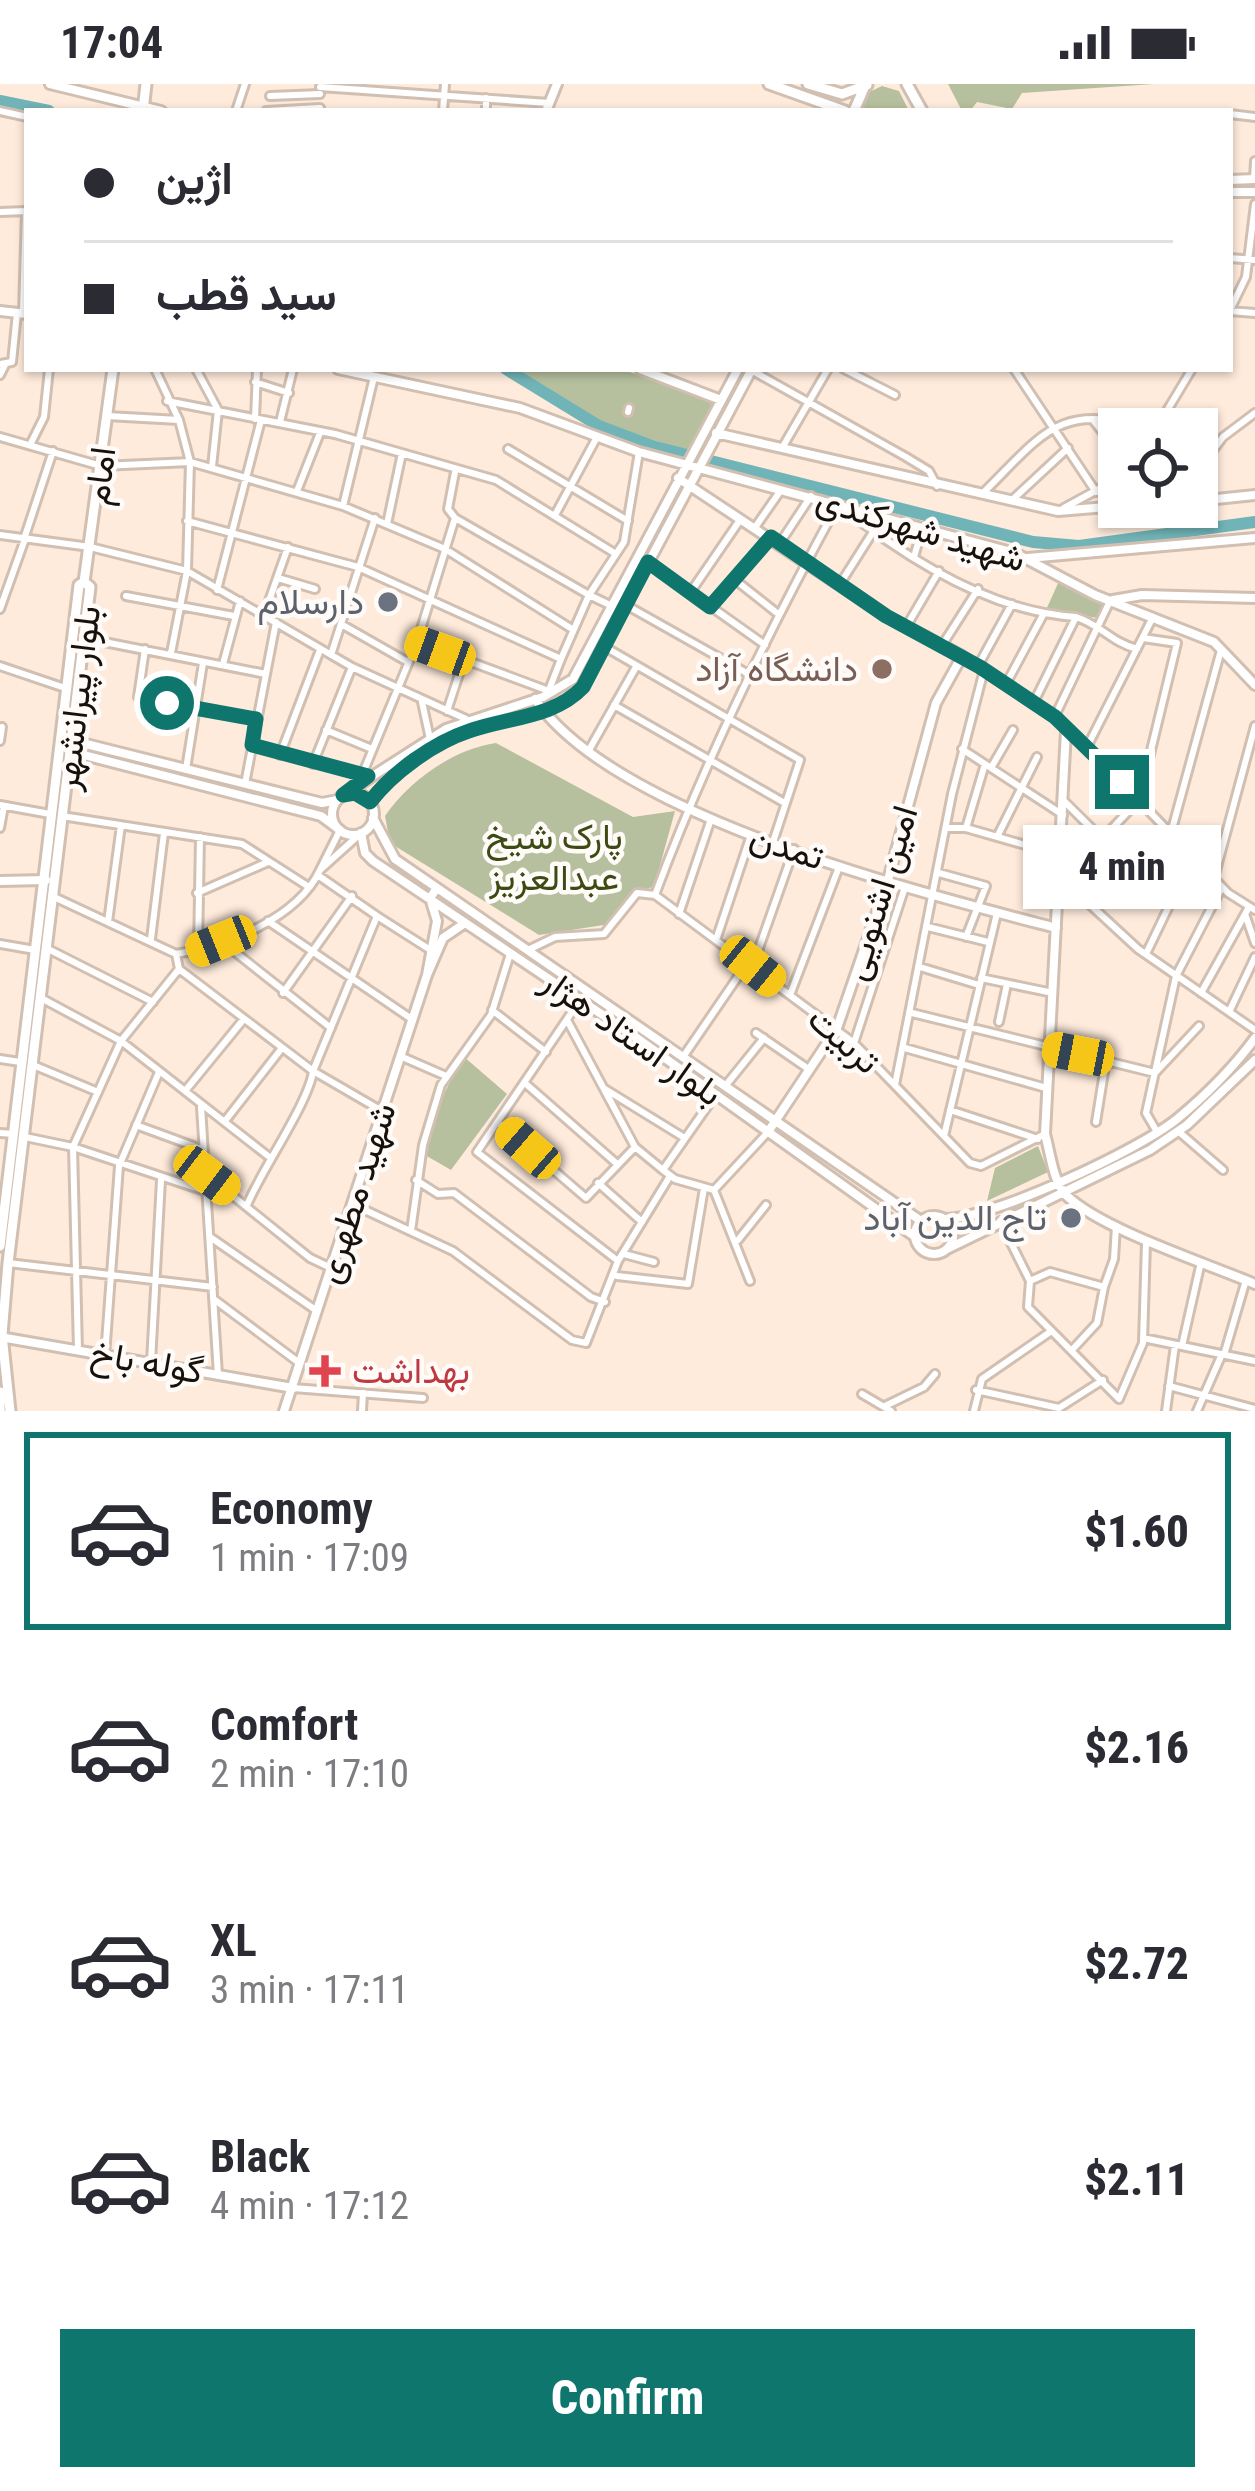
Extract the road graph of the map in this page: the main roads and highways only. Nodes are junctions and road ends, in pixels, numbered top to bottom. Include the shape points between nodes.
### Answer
1 (146, 84) edge
2 (769, 84) edge
3 (808, 84) edge
4 (867, 84) edge
5 (907, 84) edge
6 (921, 84) edge
7 (919, 97) junction
8 (143, 108) edge
9 (841, 108) edge
10 (921, 108) edge
11 (113, 372) edge
12 (85, 582) junction
13 (67, 746) junction
14 (48, 880) junction
15 (41, 950) junction
16 (28, 1064) junction
17 (19, 1135) junction
18 (4, 1182) edge
19 (2, 1215) edge
20 (0, 1246) edge
21 (1, 1336) edge
22 (0, 1393) edge
23 (0, 1411) edge
24 (10, 1411) edge

1 - 8 main road
2 - 9 main road
3 - 4 main road via 842,94
5 - 7 main road
6 - 7 main road
7 - 10 main road
11 - 12 main road, امام
12 - 13 main road, بلوار پیرانشهر
12 - 13 main road, بلوار پیرانشهر
13 - 14 main road, بلوار پیرانشهر
14 - 15 main road, بلوار پیرانشهر
14 - 15 main road, بلوار پیرانشهر
15 - 16 main road, بلوار پیرانشهر
15 - 16 main road, بلوار پیرانشهر
16 - 17 main road, بلوار پیرانشهر
17 - 18 main road, بلوار پیرانشهر
17 - 21 main road, بلوار پیرانشهر
18 - 19 main road, بلوار پیرانشهر
19 - 20 main road, بلوار پیرانشهر
21 - 24 main road, بلوار پیرانشهر
22 - 23 main road

